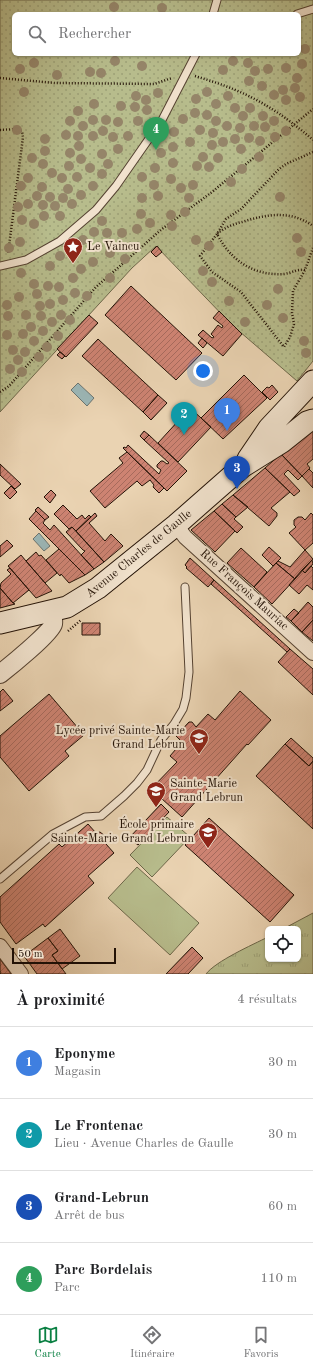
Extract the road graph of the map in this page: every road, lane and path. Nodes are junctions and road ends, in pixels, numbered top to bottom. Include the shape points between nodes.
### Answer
1 (217, 0) edge
2 (313, 9) edge
3 (214, 12) edge
4 (301, 13) edge
5 (195, 56) edge
6 (186, 73) junction
7 (0, 78) edge
8 (313, 109) edge
9 (294, 124) junction
10 (0, 130) edge
11 (313, 140) edge
12 (313, 152) edge
13 (313, 226) edge
14 (217, 234) junction
15 (313, 248) edge
16 (4, 266) edge
17 (305, 270) junction
18 (313, 381) edge
19 (0, 392) edge
20 (313, 420) edge
21 (242, 467) junction
22 (176, 525) junction
23 (185, 587) dead end
24 (52, 611) junction
25 (0, 623) edge
26 (313, 653) edge
27 (0, 674) edge
28 (0, 879) edge
29 (0, 946) edge
30 (21, 974) edge

1 - 3 lane
2 - 4 lane
5 - 6 lane
6 - 7 path via 154,84 55,83
6 - 9 path via 257,100
6 - 16 lane via 143,150 96,210 60,241 26,260
8 - 9 path
9 - 11 path
9 - 19 path via 212,192 162,229 96,287 9,386
10 - 16 path via 16,129 22,131 23,137
12 - 14 path via 279,169 241,209 226,219
13 - 14 path via 304,220 285,215 261,216 221,230
14 - 17 path via 239,262 252,270 268,274 286,274 298,269
14 - 17 path via 200,256 212,272 241,292 284,347 294,324 293,291
15 - 17 path
18 - 21 main road, Avenue Charles de Gaulle via 269,428
20 - 21 main road, Avenue Charles de Gaulle
21 - 22 main road, Avenue Charles de Gaulle
22 - 24 main road, Avenue Charles de Gaulle via 98,588 67,607
22 - 26 street, Rue François Mauriac via 185,537
23 - 28 lane via 189,672 186,698 183,710 161,740 147,770 137,783 101,816 85,817 53,834
24 - 25 main road, Avenue Charles de Gaulle
24 - 27 street via 53,624 50,630
29 - 30 street

